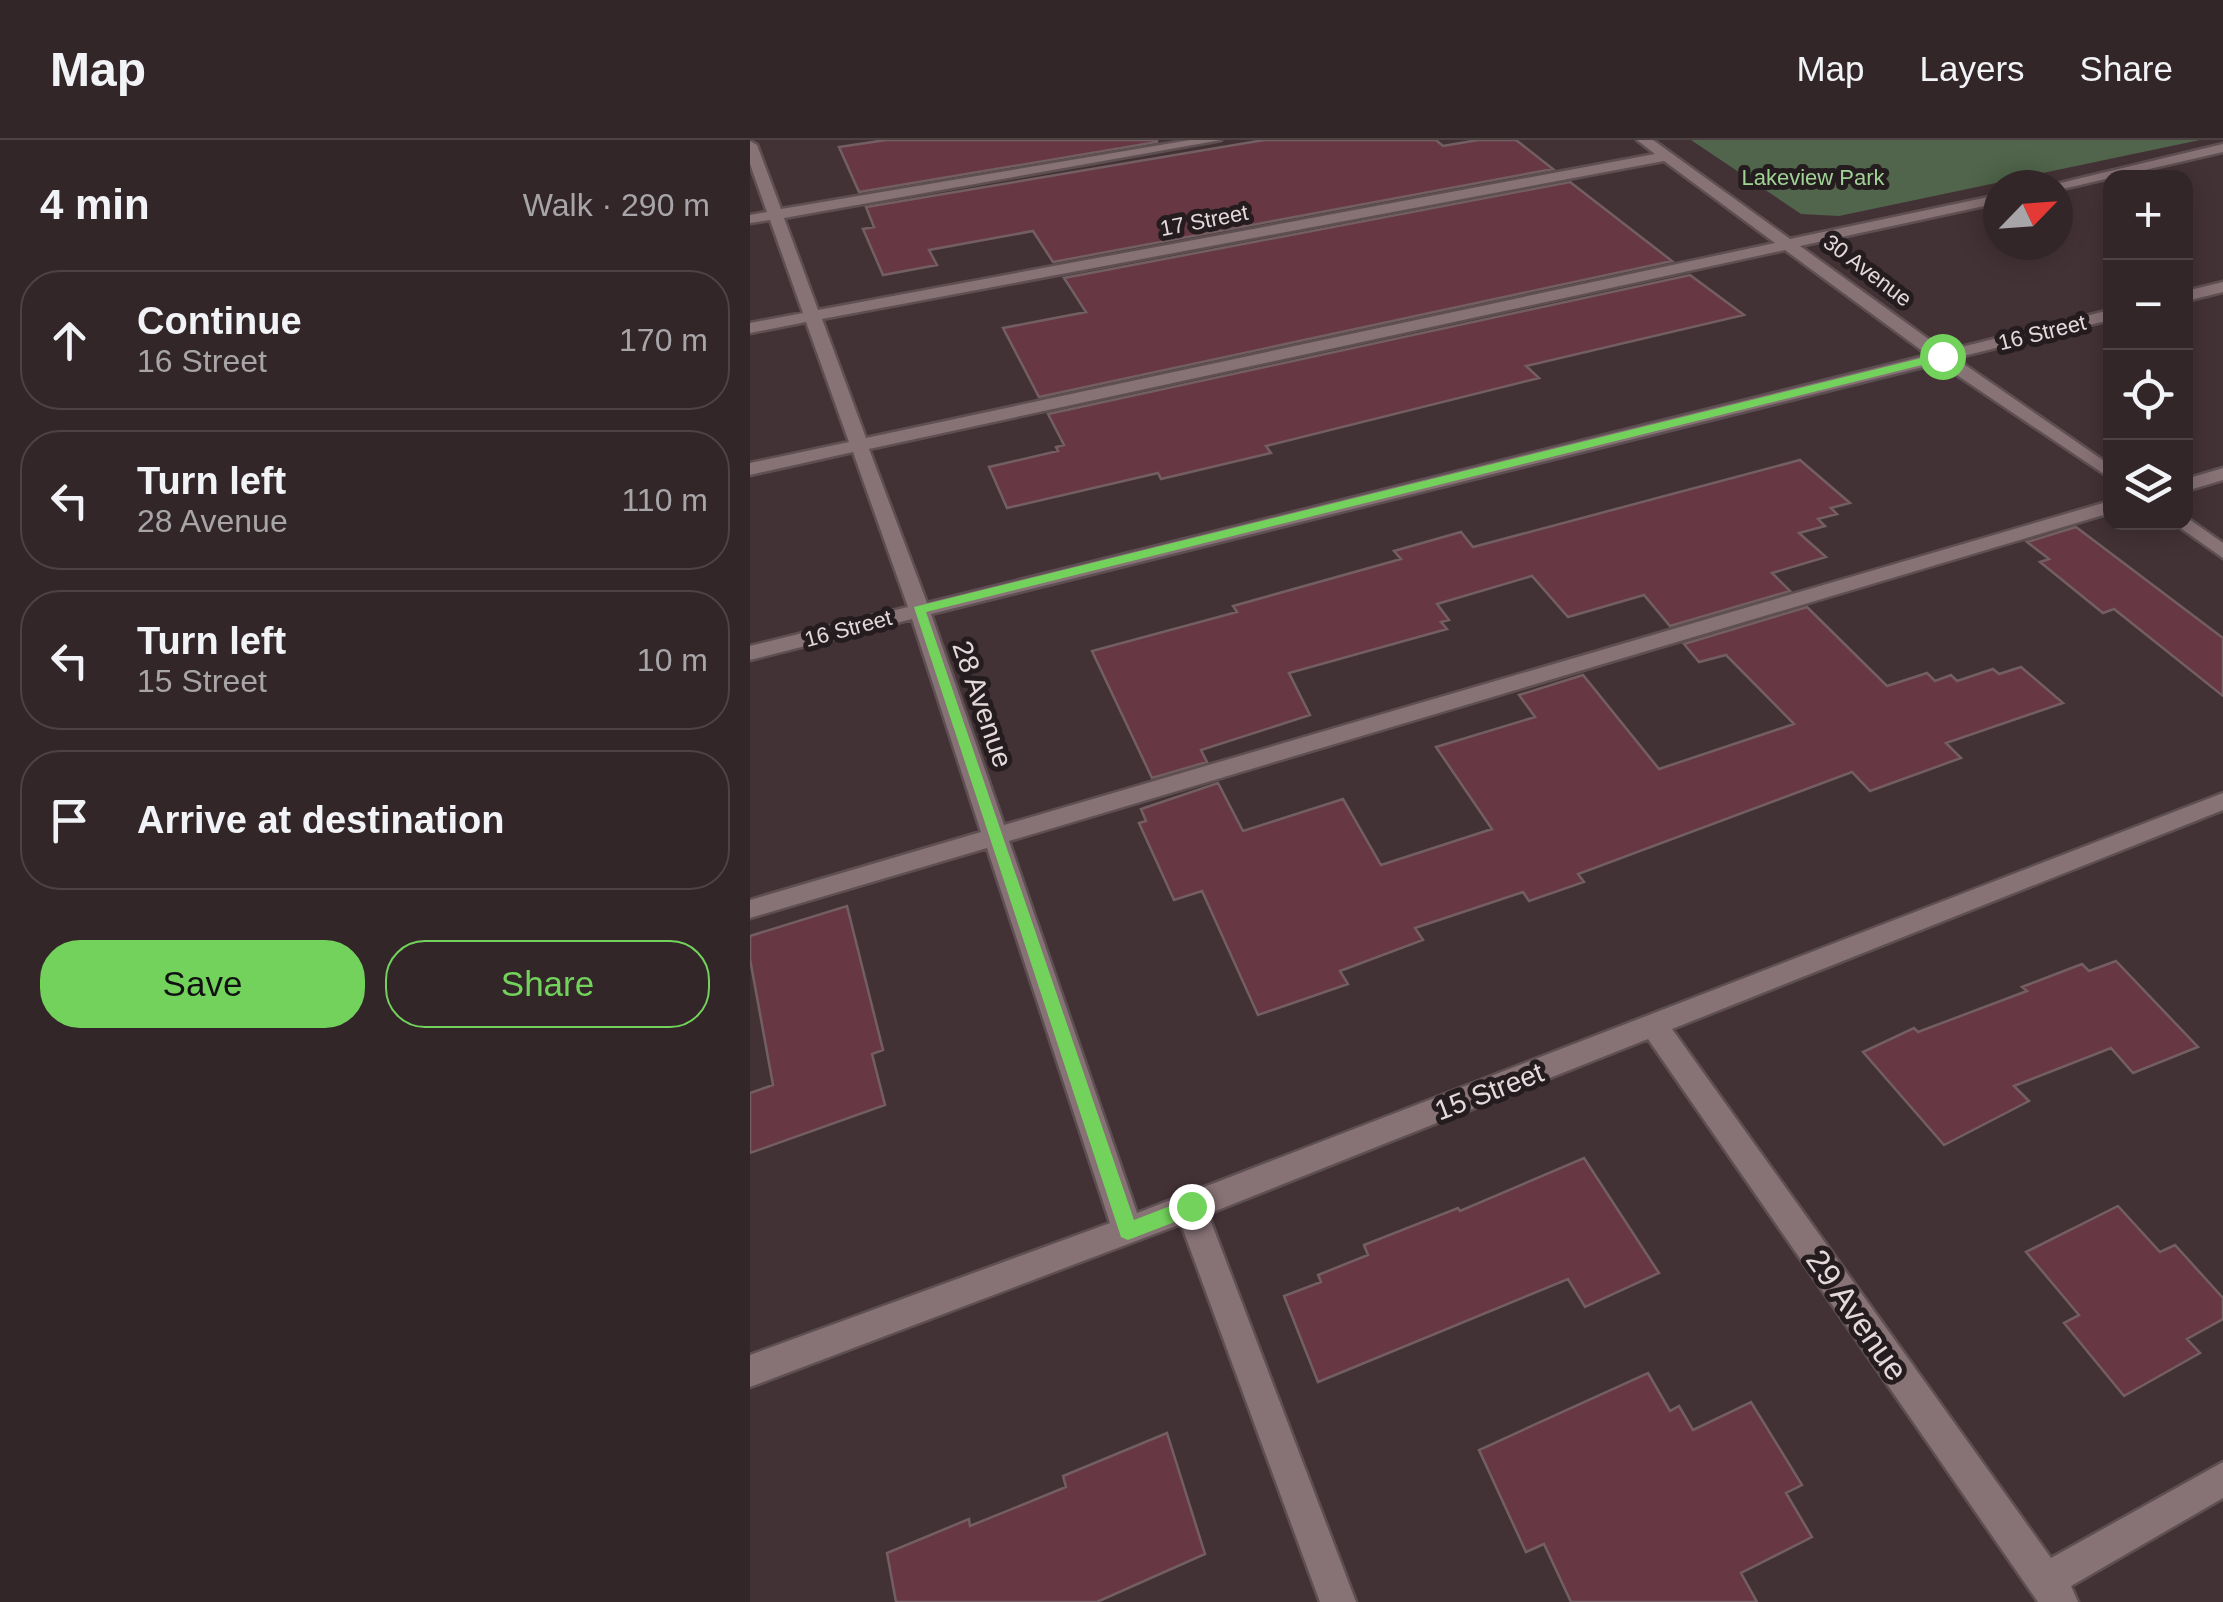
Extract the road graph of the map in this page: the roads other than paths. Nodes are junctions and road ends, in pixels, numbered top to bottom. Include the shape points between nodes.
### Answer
1 (1214, 140) edge
2 (1644, 140) edge
3 (750, 144) edge
4 (2223, 148) edge
5 (1666, 156) junction
6 (2073, 183) edge
7 (1983, 203) edge
8 (772, 215) junction
9 (750, 219) edge
10 (1794, 246) junction
11 (2223, 287) edge
12 (2193, 294) edge
13 (811, 316) junction
14 (2103, 317) edge
15 (750, 328) edge
16 (1942, 356) junction
17 (858, 445) junction
18 (2103, 468) edge
19 (750, 469) edge
20 (2223, 474) edge
21 (2193, 483) edge
22 (2103, 509) edge
23 (2192, 530) edge
24 (2223, 552) edge
25 (919, 610) junction
26 (750, 654) edge
27 (2223, 801) edge
28 (996, 835) junction
29 (750, 909) edge
30 (1655, 1027) junction
31 (1191, 1206) junction
32 (1128, 1231) junction
33 (750, 1371) edge
34 (2223, 1479) edge
35 (2052, 1592) edge
36 (1338, 1602) edge

1 - 8 street
2 - 5 street, 30 Avenue
3 - 8 street, 28 Avenue
4 - 6 street
5 - 10 street, 30 Avenue
5 - 13 street, 17 Street
7 - 10 street
8 - 9 street
8 - 13 street, 28 Avenue
10 - 16 street, 30 Avenue
10 - 17 street
11 - 12 street
13 - 15 street, 17 Street
13 - 17 street, 28 Avenue
14 - 16 street, 16 Street
16 - 18 street, 30 Avenue
16 - 25 street, 16 Street
17 - 19 street
17 - 25 street, 28 Avenue
20 - 21 street
22 - 28 street
23 - 24 street
25 - 26 street, 16 Street
25 - 28 street, 28 Avenue
27 - 30 street, 15 Street
28 - 29 street
28 - 32 street, 28 Avenue
30 - 31 street, 15 Street
30 - 35 street, 29 Avenue
31 - 32 street, 15 Street
31 - 36 street
32 - 33 street, 15 Street
34 - 35 street

